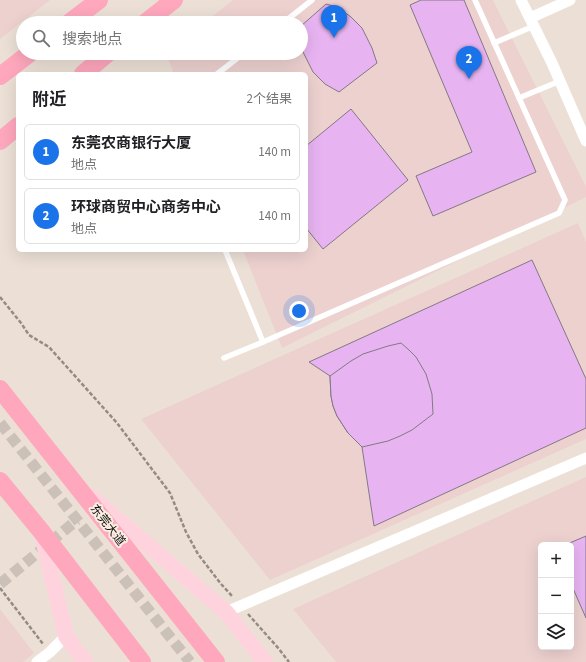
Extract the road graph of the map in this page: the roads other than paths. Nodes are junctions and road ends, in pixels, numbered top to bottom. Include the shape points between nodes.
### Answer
1 (99, 0) edge
2 (174, 0) edge
3 (312, 0) edge
4 (475, 0) edge
5 (521, 0) edge
6 (570, 0) edge
7 (78, 16) edge
8 (155, 16) edge
9 (292, 16) edge
10 (532, 22) junction
11 (494, 43) junction
12 (21, 60) edge
13 (99, 60) edge
14 (235, 60) edge
15 (84, 72) edge
16 (220, 72) edge
17 (0, 76) edge
18 (560, 80) junction
19 (519, 98) junction
20 (16, 128) edge
21 (0, 141) edge
22 (586, 141) edge
23 (226, 252) edge
24 (263, 342) junction
25 (224, 358) dead end
26 (0, 390) edge
27 (586, 458) edge
28 (0, 482) edge
29 (75, 483) junction
30 (41, 531) junction
31 (226, 612) junction
32 (66, 636) junction
33 (37, 662) edge
34 (85, 662) edge
35 (142, 662) edge
36 (216, 662) edge
37 (265, 662) edge

1 - 7 main road
2 - 8 main road
3 - 9 lane
4 - 11 lane
5 - 10 street
6 - 10 street
10 - 11 lane
10 - 18 street
11 - 19 lane
12 - 17 main road
13 - 15 main road
14 - 16 lane
18 - 19 lane
18 - 22 street
19 - 24 lane via 565,200 559,213
20 - 21 main road
23 - 24 lane
24 - 25 lane
26 - 29 main road, 东莞大道
27 - 31 street
28 - 30 main road
29 - 31 main road
29 - 36 main road, 东莞大道
30 - 32 main road
30 - 35 main road
31 - 37 main road
32 - 33 street
32 - 34 main road

